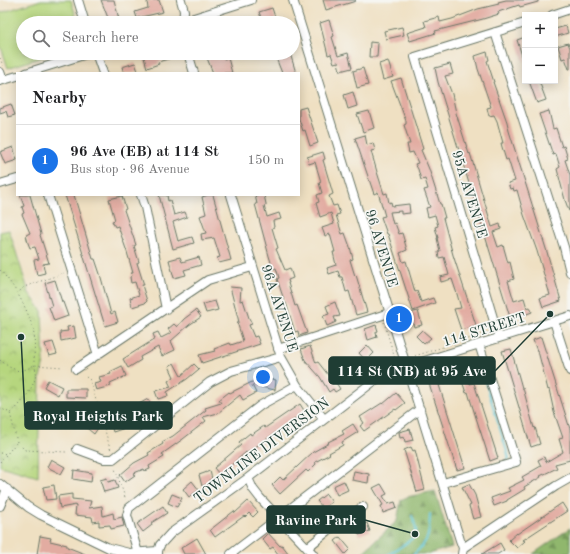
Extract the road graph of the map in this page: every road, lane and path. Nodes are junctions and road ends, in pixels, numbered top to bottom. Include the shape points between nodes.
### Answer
1 (78, 0) edge
2 (181, 0) edge
3 (251, 0) edge
4 (293, 0) edge
5 (302, 0) edge
6 (303, 4) dead end
7 (570, 9) edge
8 (558, 13) edge
9 (83, 16) edge
10 (183, 16) edge
11 (200, 16) edge
12 (298, 16) edge
13 (300, 24) edge
14 (522, 24) edge
15 (495, 32) junction
16 (68, 60) edge
17 (98, 60) edge
18 (190, 60) edge
19 (0, 72) edge
20 (29, 72) edge
21 (103, 72) edge
22 (194, 72) edge
23 (16, 76) edge
24 (1, 81) edge
25 (16, 179) edge
26 (0, 184) edge
27 (48, 196) edge
28 (141, 196) edge
29 (231, 196) edge
30 (252, 266) junction
31 (0, 270) edge
32 (67, 272) dead end
33 (570, 272) edge
34 (0, 275) edge
35 (4, 275) junction
36 (17, 294) junction
37 (166, 309) junction
38 (386, 316) junction
39 (570, 316) edge
40 (554, 321) junction
41 (490, 332) dead end
42 (499, 338) junction
43 (479, 344) junction
44 (280, 353) junction
45 (98, 355) junction
46 (410, 357) dead end
47 (0, 360) edge
48 (34, 365) junction
49 (402, 365) junction
50 (63, 367) dead end
51 (76, 369) dead end
52 (570, 371) edge
53 (86, 376) dead end
54 (297, 385) junction
55 (0, 408) edge
56 (420, 409) junction
57 (10, 412) junction
58 (324, 419) junction
59 (17, 442) junction
60 (77, 448) dead end
61 (66, 452) dead end
62 (0, 453) edge
63 (7, 454) junction
64 (112, 456) dead end
65 (0, 462) edge
66 (114, 464) dead end
67 (248, 478) junction
68 (570, 478) edge
69 (443, 483) junction
70 (0, 484) edge
71 (7, 489) junction
72 (128, 505) dead end
73 (0, 506) edge
74 (363, 507) dead end
75 (277, 518) junction
76 (310, 551) edge
77 (463, 551) edge
78 (158, 552) edge
79 (138, 553) junction
80 (231, 554) edge

1 - 9 street
2 - 10 street
3 - 11 street
4 - 12 street, 96 AVENUE
5 - 6 path
7 - 8 street
13 - 38 street, 96 AVENUE
14 - 15 street
15 - 33 street
15 - 42 street, 95A AVENUE via 415,57
16 - 20 street
17 - 21 street
18 - 22 street
19 - 24 street
23 - 24 street
25 - 26 street
27 - 45 street
28 - 37 street
29 - 30 street, 96A AVENUE
30 - 37 street via 208,280
30 - 44 street, 96A AVENUE
31 - 35 path
32 - 36 path via 24,287
34 - 35 path
35 - 36 path
36 - 48 path via 32,324
37 - 45 street
38 - 44 street
38 - 49 street, 96 AVENUE
38 - 49 path
39 - 40 street, 114 STREET
40 - 42 street, 114 STREET
40 - 52 street
41 - 46 path
42 - 43 street, 114 STREET
43 - 49 street, 114 STREET
43 - 69 street via 516,462
44 - 54 street, 96A AVENUE
44 - 60 street via 210,382 112,459 104,459
45 - 51 street
47 - 48 path via 19,371
48 - 50 path
48 - 57 path via 36,374 30,388 16,409
49 - 56 street, 96 AVENUE
49 - 58 street, TOWNLINE DIVERSION via 387,371
53 - 64 path via 90,380
54 - 58 street, 96A AVENUE
54 - 79 street via 261,405 129,508 127,515
55 - 57 path
56 - 69 street, 96 AVENUE
56 - 75 street
57 - 59 path
58 - 67 street, TOWNLINE DIVERSION
59 - 61 path via 25,450
59 - 63 path
62 - 63 path
63 - 65 path
66 - 72 path
67 - 75 street via 253,489
67 - 78 street, TOWNLINE DIVERSION via 171,533 160,545
68 - 77 street
69 - 77 street, 96 AVENUE
70 - 71 street
71 - 73 street
71 - 79 street via 41,515 108,548 123,553
74 - 76 street via 334,526
75 - 76 street
75 - 80 street
78 - 79 street

